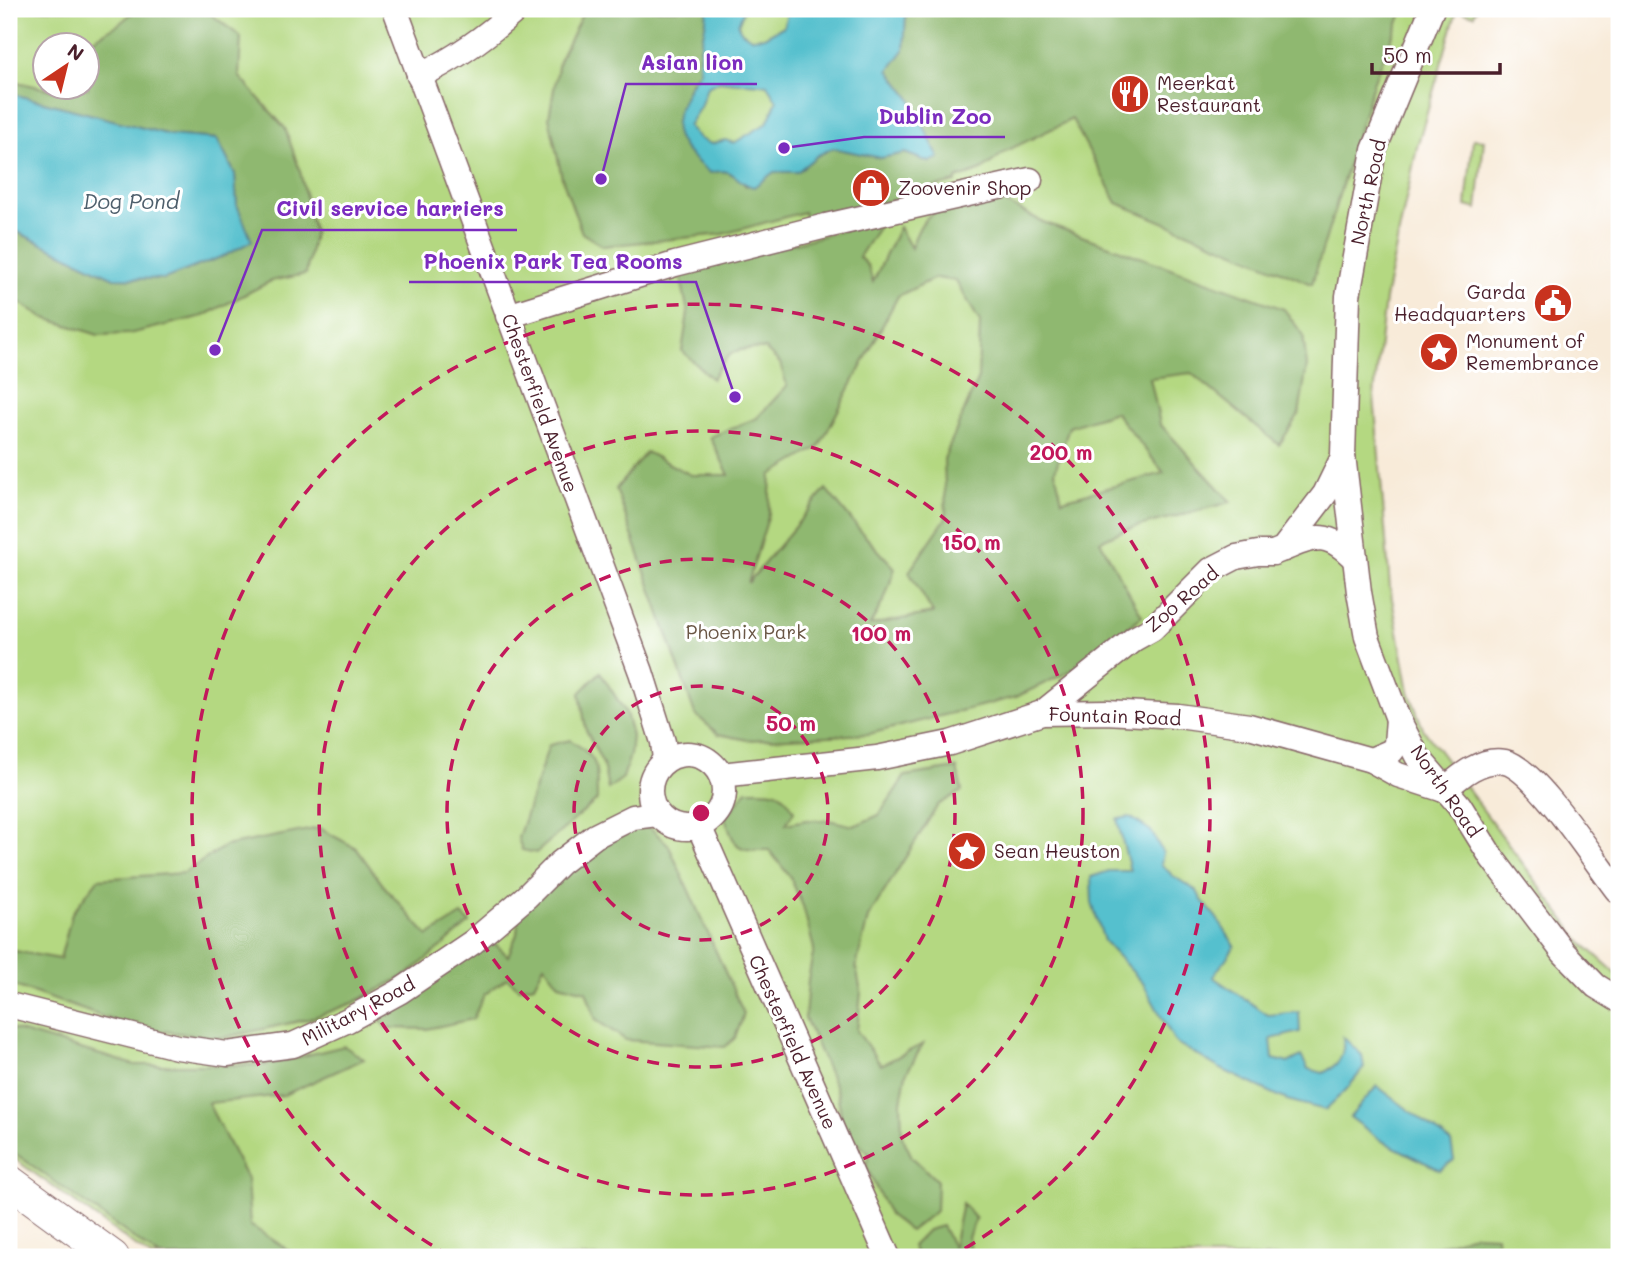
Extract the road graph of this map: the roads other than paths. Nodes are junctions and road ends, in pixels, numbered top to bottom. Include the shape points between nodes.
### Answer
1 (395, 9) edge
2 (517, 9) edge
3 (1432, 9) edge
4 (419, 76) junction
5 (1030, 180) dead end
6 (508, 316) junction
7 (1343, 455) junction
8 (1283, 549) junction
9 (1355, 559) junction
10 (1087, 676) junction
11 (1106, 712) junction
12 (1042, 713) junction
13 (1398, 719) junction
14 (665, 760) junction
15 (1371, 760) junction
16 (721, 775) junction
17 (1444, 790) junction
18 (657, 814) junction
19 (699, 826) junction
20 (1616, 890) dead end
21 (1619, 999) edge
22 (9, 1005) edge
23 (9, 1181) edge
24 (113, 1257) edge
25 (888, 1257) edge

1 - 4 street, Chesterfield Avenue
2 - 4 street via 484,38
3 - 7 street, North Road via 1374,150 1348,296
4 - 6 street, Chesterfield Avenue
5 - 6 street via 675,264
6 - 14 street, Chesterfield Avenue via 641,672
7 - 8 street via 1325,494
7 - 9 street, North Road
8 - 9 street, Zoo Road via 1311,537 1325,537
8 - 10 street, Zoo Road via 1236,557 1211,570 1152,629
9 - 13 street, North Road via 1367,637
10 - 11 street via 1086,699
10 - 12 street, Zoo Road
11 - 12 street, Fountain Road
11 - 15 street, Fountain Road via 1249,726
12 - 16 street, Fountain Road via 950,743 877,758
13 - 15 street via 1392,751
13 - 17 street, North Road via 1417,756
14 - 16 street via 698,754
14 - 18 street via 651,779 649,791
15 - 17 street, Fountain Road via 1398,775
16 - 19 street via 723,800 710,821
17 - 20 street via 1465,773 1490,762 1522,768
17 - 21 street, North Road via 1564,953 1596,986
18 - 19 street via 676,827
18 - 22 street, Military Road via 633,817 595,836 472,942 399,992 293,1045 227,1054 177,1047
19 - 25 street, Chesterfield Avenue
23 - 24 main road

